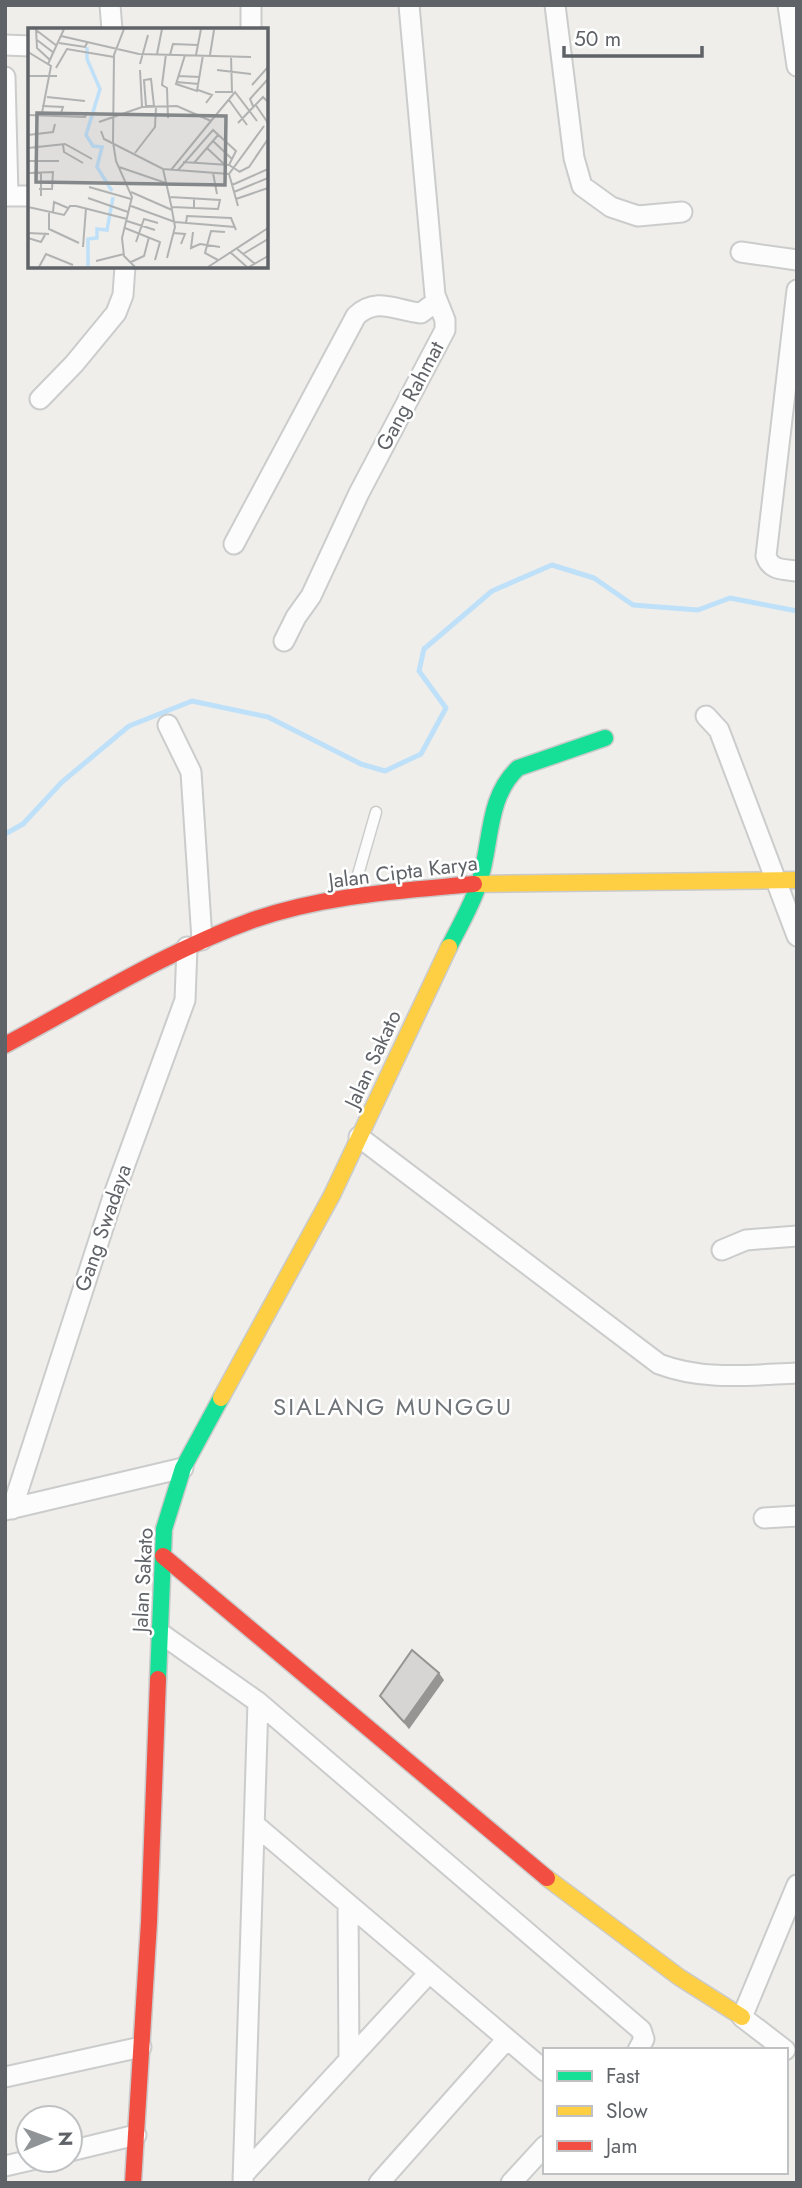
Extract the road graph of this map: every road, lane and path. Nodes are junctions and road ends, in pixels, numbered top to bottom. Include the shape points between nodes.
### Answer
1 (110, 5) edge
2 (251, 5) edge
3 (409, 5) edge
4 (555, 5) edge
5 (788, 5) edge
6 (112, 28) edge
7 (251, 28) edge
8 (5, 45) edge
9 (28, 46) edge
10 (797, 61) edge
11 (797, 66) edge
12 (5, 77) edge
13 (28, 195) edge
14 (7, 196) edge
15 (682, 212) dead end
16 (741, 252) dead end
17 (797, 260) edge
18 (125, 268) edge
19 (797, 290) edge
20 (437, 301) junction
21 (40, 400) dead end
22 (234, 544) dead end
23 (797, 571) edge
24 (284, 641) dead end
25 (706, 716) dead end
26 (169, 725) dead end
27 (605, 738) dead end
28 (376, 812) dead end
29 (787, 881) edge
30 (479, 884) junction
31 (352, 895) junction
32 (797, 936) edge
33 (194, 943) junction
34 (5, 1045) edge
35 (359, 1137) junction
36 (797, 1236) edge
37 (722, 1250) dead end
38 (797, 1374) edge
39 (183, 1468) junction
40 (9, 1510) edge
41 (797, 1516) edge
42 (764, 1518) dead end
43 (163, 1556) junction
44 (160, 1633) junction
45 (258, 1702) junction
46 (254, 1825) junction
47 (797, 1885) edge
48 (348, 1905) junction
49 (429, 1973) junction
50 (742, 2017) junction
51 (507, 2039) junction
52 (141, 2047) junction
53 (639, 2048) edge
54 (783, 2048) edge
55 (349, 2059) junction
56 (543, 2069) edge
57 (5, 2077) edge
58 (136, 2135) junction
59 (84, 2148) edge
60 (543, 2148) edge
61 (243, 2179) edge
62 (133, 2183) edge
63 (379, 2183) edge
64 (512, 2183) edge

1 - 6 street
2 - 7 street
3 - 20 street, Gang Rahmat
4 - 15 street via 574,159 582,186 611,207 638,216
5 - 10 street
8 - 9 street
10 - 11 street
12 - 14 street
13 - 14 street
16 - 17 street
18 - 21 street via 116,313
19 - 23 street via 766,542 768,565
20 - 22 street via 421,313 376,304 356,316
20 - 24 street, Gang Rahmat via 444,330
25 - 29 street via 719,730
26 - 33 street, Gang Swadaya via 191,772
27 - 30 street, Jalan Sakato via 518,768 507,778 497,796
28 - 31 lane
29 - 30 street, Jalan Cipta Karya
29 - 32 street
30 - 31 street, Jalan Cipta Karya
30 - 35 street, Jalan Sakato
31 - 33 street, Jalan Cipta Karya via 256,919
33 - 34 street, Jalan Cipta Karya
33 - 40 street, Gang Swadaya via 185,1000 113,1197
35 - 38 street via 659,1364 709,1376
35 - 39 street, Jalan Sakato
36 - 37 street via 747,1240
39 - 40 street
39 - 43 street, Jalan Sakato via 164,1530
41 - 42 street
43 - 44 street, Jalan Sakato
43 - 50 street via 565,1893
44 - 45 street
44 - 52 street, Jalan Sakato
45 - 46 street
45 - 53 street via 641,2030 644,2039
46 - 48 street
46 - 61 street
47 - 50 street
48 - 49 street
48 - 55 street
49 - 51 street
49 - 55 street
50 - 54 street
51 - 56 street
51 - 63 street
52 - 57 street
52 - 58 street, Jalan Sakato
55 - 61 street
58 - 59 street
58 - 62 street, Jalan Sakato
60 - 64 street

